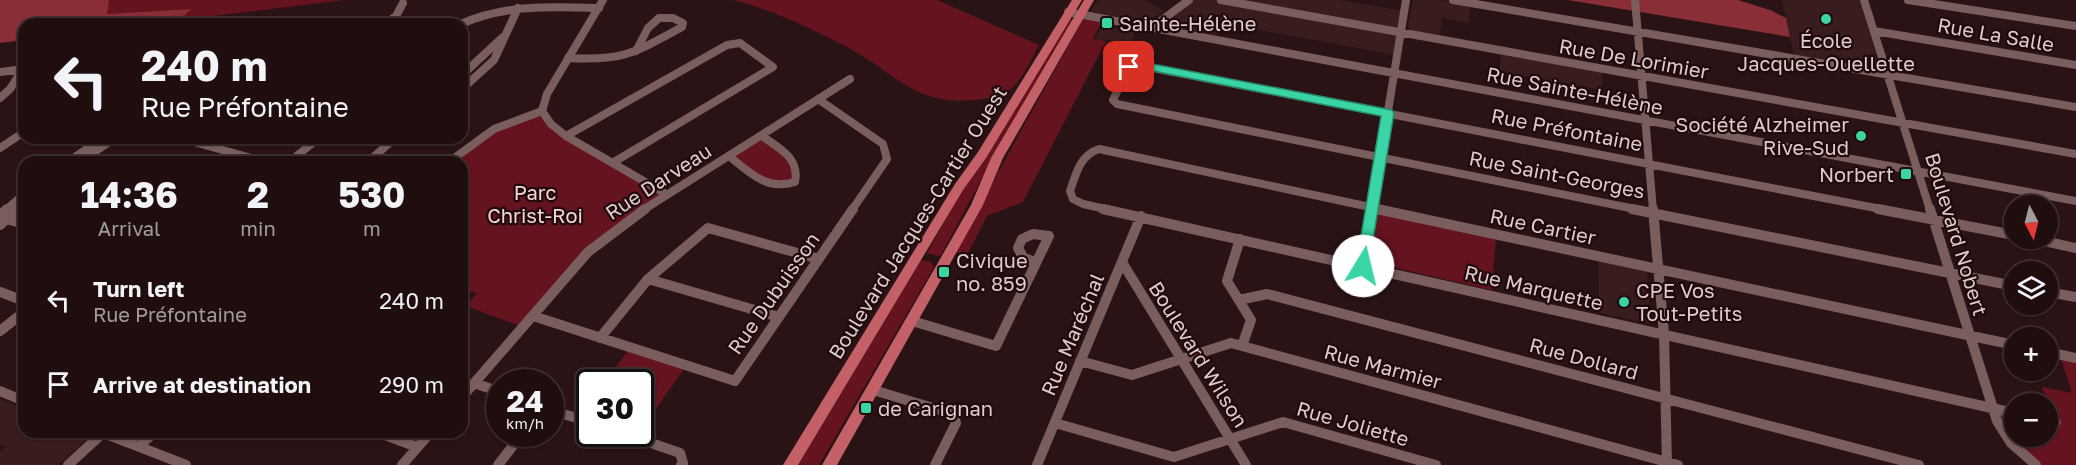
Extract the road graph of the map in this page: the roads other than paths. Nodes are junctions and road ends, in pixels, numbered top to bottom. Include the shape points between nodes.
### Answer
1 (1077, 0) edge
2 (1089, 0) edge
3 (1189, 0) edge
4 (1221, 0) edge
5 (1406, 0) edge
6 (1453, 0) edge
7 (1635, 0) edge
8 (1864, 0) edge
9 (1908, 0) edge
10 (403, 3) dead end
11 (601, 4) edge
12 (518, 8) junction
13 (1074, 14) junction
14 (393, 18) edge
15 (468, 21) edge
16 (2076, 27) edge
17 (1151, 28) junction
18 (1874, 31) junction
19 (1401, 32) junction
20 (1638, 32) junction
21 (507, 34) junction
22 (636, 51) junction
23 (568, 58) junction
24 (2076, 65) edge
25 (18, 70) edge
26 (468, 70) edge
27 (0, 72) edge
28 (1395, 72) junction
29 (1888, 75) junction
30 (1642, 76) junction
31 (18, 78) edge
32 (850, 79) dead end
33 (1122, 82) joint
34 (468, 84) edge
35 (0, 98) edge
36 (818, 99) junction
37 (2076, 107) edge
38 (542, 111) junction
39 (1388, 113) junction
40 (1644, 120) junction
41 (1903, 123) junction
42 (18, 136) edge
43 (566, 136) junction
44 (762, 136) junction
45 (94, 144) edge
46 (106, 144) edge
47 (201, 144) edge
48 (312, 144) edge
49 (388, 144) edge
50 (0, 148) edge
51 (2076, 154) edge
52 (76, 156) edge
53 (89, 156) edge
54 (244, 156) edge
55 (296, 156) edge
56 (375, 156) edge
57 (457, 156) edge
58 (729, 156) junction
59 (1381, 157) junction
60 (614, 162) junction
61 (1647, 163) junction
62 (1918, 171) junction
63 (1077, 174) joint
64 (666, 194) junction
65 (18, 201) edge
66 (2076, 201) edge
67 (18, 207) edge
68 (1373, 208) junction
69 (1653, 212) junction
70 (1141, 216) junction
71 (2, 219) edge
72 (1933, 219) junction
73 (18, 223) edge
74 (2004, 233) edge
75 (1240, 239) junction
76 (2058, 244) edge
77 (2076, 248) edge
78 (819, 259) junction
79 (1122, 262) junction
80 (1037, 263) dead end
81 (1363, 266) junction
82 (1659, 269) junction
83 (1950, 273) junction
84 (648, 279) junction
85 (2004, 284) edge
86 (0, 292) edge
87 (2058, 294) edge
88 (2076, 297) edge
89 (18, 299) edge
90 (1239, 300) junction
91 (533, 316) junction
92 (18, 317) edge
93 (779, 317) junction
94 (912, 321) junction
95 (0, 331) edge
96 (1664, 334) junction
97 (1969, 335) junction
98 (600, 338) junction
99 (2004, 343) edge
100 (1242, 346) junction
101 (2058, 354) edge
102 (2076, 358) edge
103 (1182, 360) junction
104 (1080, 362) junction
105 (474, 383) junction
106 (486, 387) edge
107 (468, 390) edge
108 (873, 390) junction
109 (0, 391) edge
110 (18, 395) edge
111 (1667, 399) junction
112 (1992, 407) junction
113 (2004, 410) edge
114 (1054, 423) junction
115 (97, 438) edge
116 (117, 438) edge
117 (149, 438) edge
118 (393, 438) edge
119 (425, 438) edge
120 (1230, 439) junction
121 (654, 444) edge
122 (140, 446) junction
123 (417, 447) junction
124 (512, 447) edge
125 (170, 462) edge
126 (1671, 464) edge
127 (68, 465) edge
128 (186, 465) edge
129 (402, 465) edge
130 (498, 465) edge
131 (681, 465) edge
132 (790, 465) edge
133 (829, 465) edge
134 (935, 465) edge
135 (1037, 465) edge
136 (1246, 465) edge
137 (1436, 465) edge
138 (1919, 465) edge
139 (2036, 465) edge

1 - 13 main road, Boulevard Jacques-Cartier Ouest
2 - 13 main road, Boulevard Jacques-Cartier Ouest
3 - 17 street
4 - 19 street, Rue De Lorimier
5 - 19 street
6 - 20 street
7 - 20 street
8 - 18 street, Boulevard Nobert
9 - 16 street
10 - 14 street
11 - 12 street
11 - 23 street
12 - 15 street
12 - 21 street
13 - 17 street, Rue Sainte-Hélène
13 - 94 main road, Boulevard Jacques-Cartier Ouest via 997,158 977,205
13 - 132 main road, Boulevard Jacques-Cartier Ouest
17 - 28 street, Rue Sainte-Hélène
18 - 24 street, Rue La Salle
18 - 29 street, Boulevard Nobert
19 - 28 street
19 - 30 street, Rue De Lorimier
20 - 29 street
20 - 30 street
21 - 26 street
21 - 34 street via 494,60
22 - 22 street via 682,27 683,23 666,17 657,19
22 - 23 street via 605,60
23 - 38 street
25 - 27 street
28 - 39 street
28 - 40 street, Rue Sainte-Hélène
29 - 37 street
29 - 41 street, Boulevard Nobert
30 - 40 street
30 - 41 street, Rue De Lorimier
31 - 35 street
32 - 36 street, Rue Darveau
33 - 39 street, Rue Préfontaine via 1129,67 1137,64
33 - 59 street, Rue Saint-Georges via 1113,100 1117,104
36 - 44 street, Rue Darveau
36 - 78 street, Rue Dubuisson via 883,144 887,154 885,163
38 - 43 street
38 - 57 street via 494,129
39 - 59 street
39 - 61 street, Rue Préfontaine
40 - 61 street
40 - 62 street, Rue Sainte-Hélène
41 - 51 street, Rue De Lorimier
41 - 62 street, Boulevard Nobert
42 - 50 street
43 - 60 street
43 - 60 street via 727,45 740,43 773,67
44 - 58 street, Rue Darveau
44 - 58 street via 796,162 799,172 795,182 770,187
45 - 52 street
46 - 53 street
47 - 54 street
48 - 55 street
49 - 56 street
58 - 64 street, Rue Darveau
59 - 68 street
59 - 69 street, Rue Saint-Georges
60 - 64 street
61 - 69 street
61 - 72 street, Rue Préfontaine
62 - 66 street, Rue Sainte-Hélène
62 - 72 street, Boulevard Nobert
63 - 68 street, Rue Cartier via 1085,155 1099,149
63 - 70 street, Rue Marquette via 1070,191 1073,199
64 - 91 street, Rue Darveau via 588,252
65 - 71 street
67 - 71 street
68 - 81 street
68 - 82 street, Rue Cartier
69 - 82 street
69 - 83 street, Rue Saint-Georges
70 - 75 street, Rue Marquette
70 - 79 street, Rue Maréchal
71 - 73 street
72 - 74 street, Rue Préfontaine
72 - 83 street, Boulevard Nobert
75 - 81 street, Rue Marquette
75 - 90 street via 1227,281
76 - 77 street
78 - 84 street via 708,228
78 - 93 street, Rue Dubuisson
79 - 103 street, Boulevard Wilson
79 - 104 street, Rue Maréchal
80 - 94 street via 996,346
81 - 96 street, Rue Marquette
82 - 96 street
82 - 97 street, Rue Cartier
83 - 85 street, Rue Saint-Georges
83 - 97 street, Boulevard Nobert
84 - 93 street
84 - 98 street
86 - 89 street
87 - 88 street
90 - 100 street via 1251,320
90 - 111 street, Rue Dollard via 1267,294
91 - 98 street, Rue Dubuisson
91 - 105 street, Rue Darveau
92 - 95 street
93 - 98 street, Rue Dubuisson via 735,381
94 - 108 main road, Boulevard Jacques-Cartier Ouest
96 - 111 street
96 - 112 street, Rue Marquette
97 - 99 street, Rue Cartier
97 - 112 street, Boulevard Nobert
100 - 103 street, Rue Marmier via 1231,343
100 - 126 street, Rue Marmier
101 - 102 street
103 - 104 street, Rue Marmier via 1132,375
103 - 120 street, Boulevard Wilson
104 - 114 street, Rue Maréchal
105 - 106 street
105 - 107 street, Rue Darveau
108 - 133 main road, Boulevard Jacques-Cartier Ouest
108 - 134 street via 952,414 956,423
109 - 110 street
111 - 126 street
111 - 138 street, Rue Dollard
112 - 113 street, Rue Marquette
112 - 139 street, Boulevard Nobert via 2010,443
114 - 120 street, Rue Joliette via 1168,457
114 - 135 street, Rue Maréchal
115 - 127 street
116 - 122 street
117 - 122 street
118 - 123 street
119 - 123 street
120 - 136 street, Boulevard Wilson
120 - 137 street, Rue Joliette via 1283,422
121 - 131 street via 680,453
122 - 125 street
123 - 129 street
124 - 130 street
125 - 128 street

